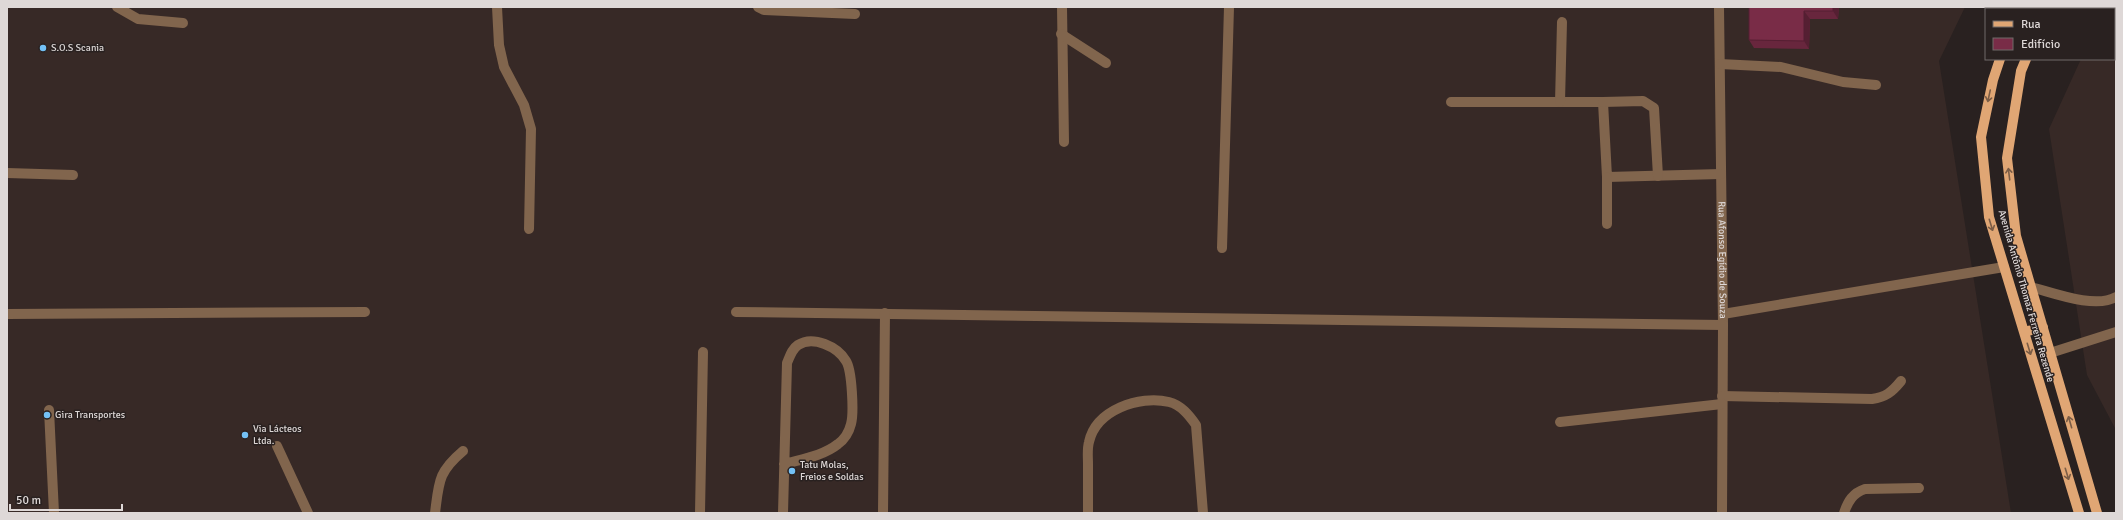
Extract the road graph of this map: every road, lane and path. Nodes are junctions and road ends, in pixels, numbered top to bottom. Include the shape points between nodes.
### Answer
1 (117, 7) edge
2 (497, 7) edge
3 (758, 7) edge
4 (1062, 7) edge
5 (1229, 7) edge
6 (1720, 7) edge
7 (855, 14) dead end
8 (1562, 22) dead end
9 (183, 23) dead end
10 (1061, 34) junction
11 (2000, 60) edge
12 (2026, 60) edge
13 (1106, 63) dead end
14 (1720, 64) junction
15 (1876, 85) dead end
16 (1451, 102) dead end
17 (1560, 102) junction
18 (1603, 102) junction
19 (1064, 142) dead end
20 (7, 173) edge
21 (1721, 174) junction
22 (72, 175) dead end
23 (1658, 176) junction
24 (1607, 177) junction
25 (1607, 224) dead end
26 (529, 229) dead end
27 (1222, 248) dead end
28 (2004, 267) junction
29 (2031, 287) junction
30 (2116, 297) edge
31 (365, 312) dead end
32 (736, 312) dead end
33 (885, 313) junction
34 (7, 314) edge
35 (1722, 314) junction
36 (1723, 325) junction
37 (2042, 327) junction
38 (2024, 332) junction
39 (2116, 332) edge
40 (703, 352) dead end
41 (2050, 353) junction
42 (1901, 381) dead end
43 (1722, 400) junction
44 (49, 410) dead end
45 (1560, 422) dead end
46 (277, 446) dead end
47 (463, 451) dead end
48 (784, 464) junction
49 (1919, 488) dead end
50 (54, 513) edge
51 (308, 513) edge
52 (435, 513) edge
53 (700, 513) edge
54 (783, 513) edge
55 (883, 513) edge
56 (1088, 513) edge
57 (1202, 513) edge
58 (1722, 513) edge
59 (1844, 513) edge
60 (2079, 513) edge
61 (2097, 513) edge

1 - 9 street via 138,19
2 - 26 street via 499,45 504,67 524,105 531,129
3 - 7 street via 764,10
4 - 10 street
5 - 27 street
6 - 14 street, Rua Afonso Egídio de Souza
8 - 17 street
10 - 13 street
10 - 19 street
11 -> 28 main road, Avenida Antônio Thomaz Ferreira Rezende via 1981,137 1989,217
29 -> 12 main road, Avenida Antônio Thomaz Ferreira Rezende via 2016,236 2007,158 2021,71
14 - 15 street via 1781,67 1843,82
14 - 21 street, Rua Afonso Egídio de Souza
16 - 17 street
17 - 18 street
18 - 23 street via 1643,101 1654,108
18 - 24 street
20 - 22 street
21 - 23 street
21 - 35 street, Rua Afonso Egídio de Souza
23 - 24 street
24 - 25 street
28 - 35 street
28 - 38 main road, Avenida Antônio Thomaz Ferreira Rezende
29 - 30 street via 2090,302 2102,302
29 - 37 main road, Avenida Antônio Thomaz Ferreira Rezende
31 - 34 street
32 - 33 street
33 - 36 street
33 - 55 street
35 - 36 street, Rua Afonso Egídio de Souza
36 - 43 street, Rua Afonso Egídio de Souza
37 - 38 main road
37 - 41 main road, Avenida Antônio Thomaz Ferreira Rezende
38 -> 60 main road, Avenida Antônio Thomaz Ferreira Rezende
39 - 41 street
40 - 53 street
61 -> 41 main road, Avenida Antônio Thomaz Ferreira Rezende
42 - 43 street via 1882,398
43 - 45 street
43 - 58 street, Rua Afonso Egídio de Souza
44 - 50 street
46 - 51 street
47 - 52 street via 444,470
48 - 48 street via 787,363 791,352 799,344 811,341 823,344 838,351 847,361 851,375 852,423 847,435 839,444 818,455
48 - 54 street
49 - 59 street via 1858,492 1846,505
56 - 57 street via 1089,442 1096,427 1110,412 1123,406 1151,401 1169,402 1181,408 1190,415 1196,425

